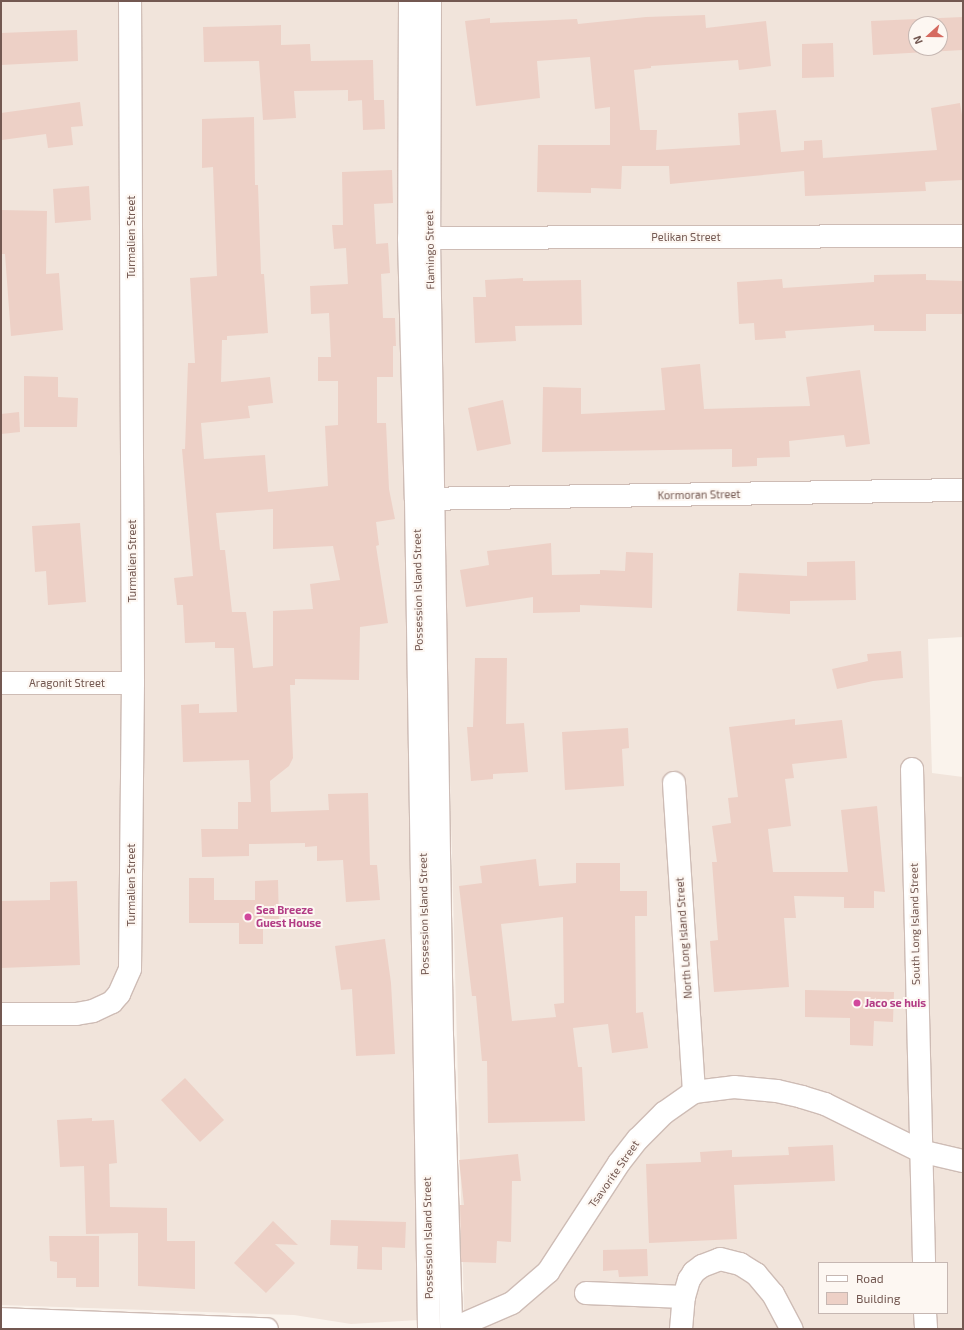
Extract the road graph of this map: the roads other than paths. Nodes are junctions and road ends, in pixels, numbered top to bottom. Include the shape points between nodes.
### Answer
1 (130, 1) edge
2 (410, 1) edge
3 (430, 1) edge
4 (963, 236) edge
5 (419, 238) junction
6 (963, 490) edge
7 (426, 500) junction
8 (1, 683) edge
9 (133, 683) junction
10 (912, 769) dead end
11 (674, 783) dead end
12 (1, 1014) edge
13 (694, 1092) junction
14 (920, 1151) junction
15 (963, 1161) edge
16 (924, 1262) edge
17 (586, 1293) dead end
18 (684, 1297) junction
19 (925, 1314) edge
20 (1, 1319) edge
21 (267, 1329) edge
22 (429, 1329) edge
23 (451, 1329) edge
24 (682, 1329) edge
25 (792, 1329) edge
26 (926, 1329) edge

1 - 9 street, Turmalien Street
2 - 5 street, Flamingo Street
3 - 5 street, Flamingo Street
4 - 5 street, Pelikan Street
5 - 7 street, Flamingo Street
6 - 7 street, Kormoran Street
7 - 22 street, Possession Island Street
7 - 23 street, Possession Island Street
8 - 9 street, Aragonit Street
9 - 12 street, Turmalien Street via 128,978 112,1002 93,1011 76,1014
10 - 14 street, South Long Island Street
11 - 13 street, North Long Island Street
13 - 14 street, Tsavorite Street via 734,1087 777,1091 802,1097 825,1104
13 - 23 street, Tsavorite Street via 664,1113 638,1139 619,1163 548,1272 512,1303
14 - 15 street, Tsavorite Street
14 - 16 street, South Long Island Street
17 - 18 street
18 - 24 street
18 - 25 street via 694,1272 720,1259 730,1260 756,1274 764,1282
19 - 26 street
20 - 21 street

